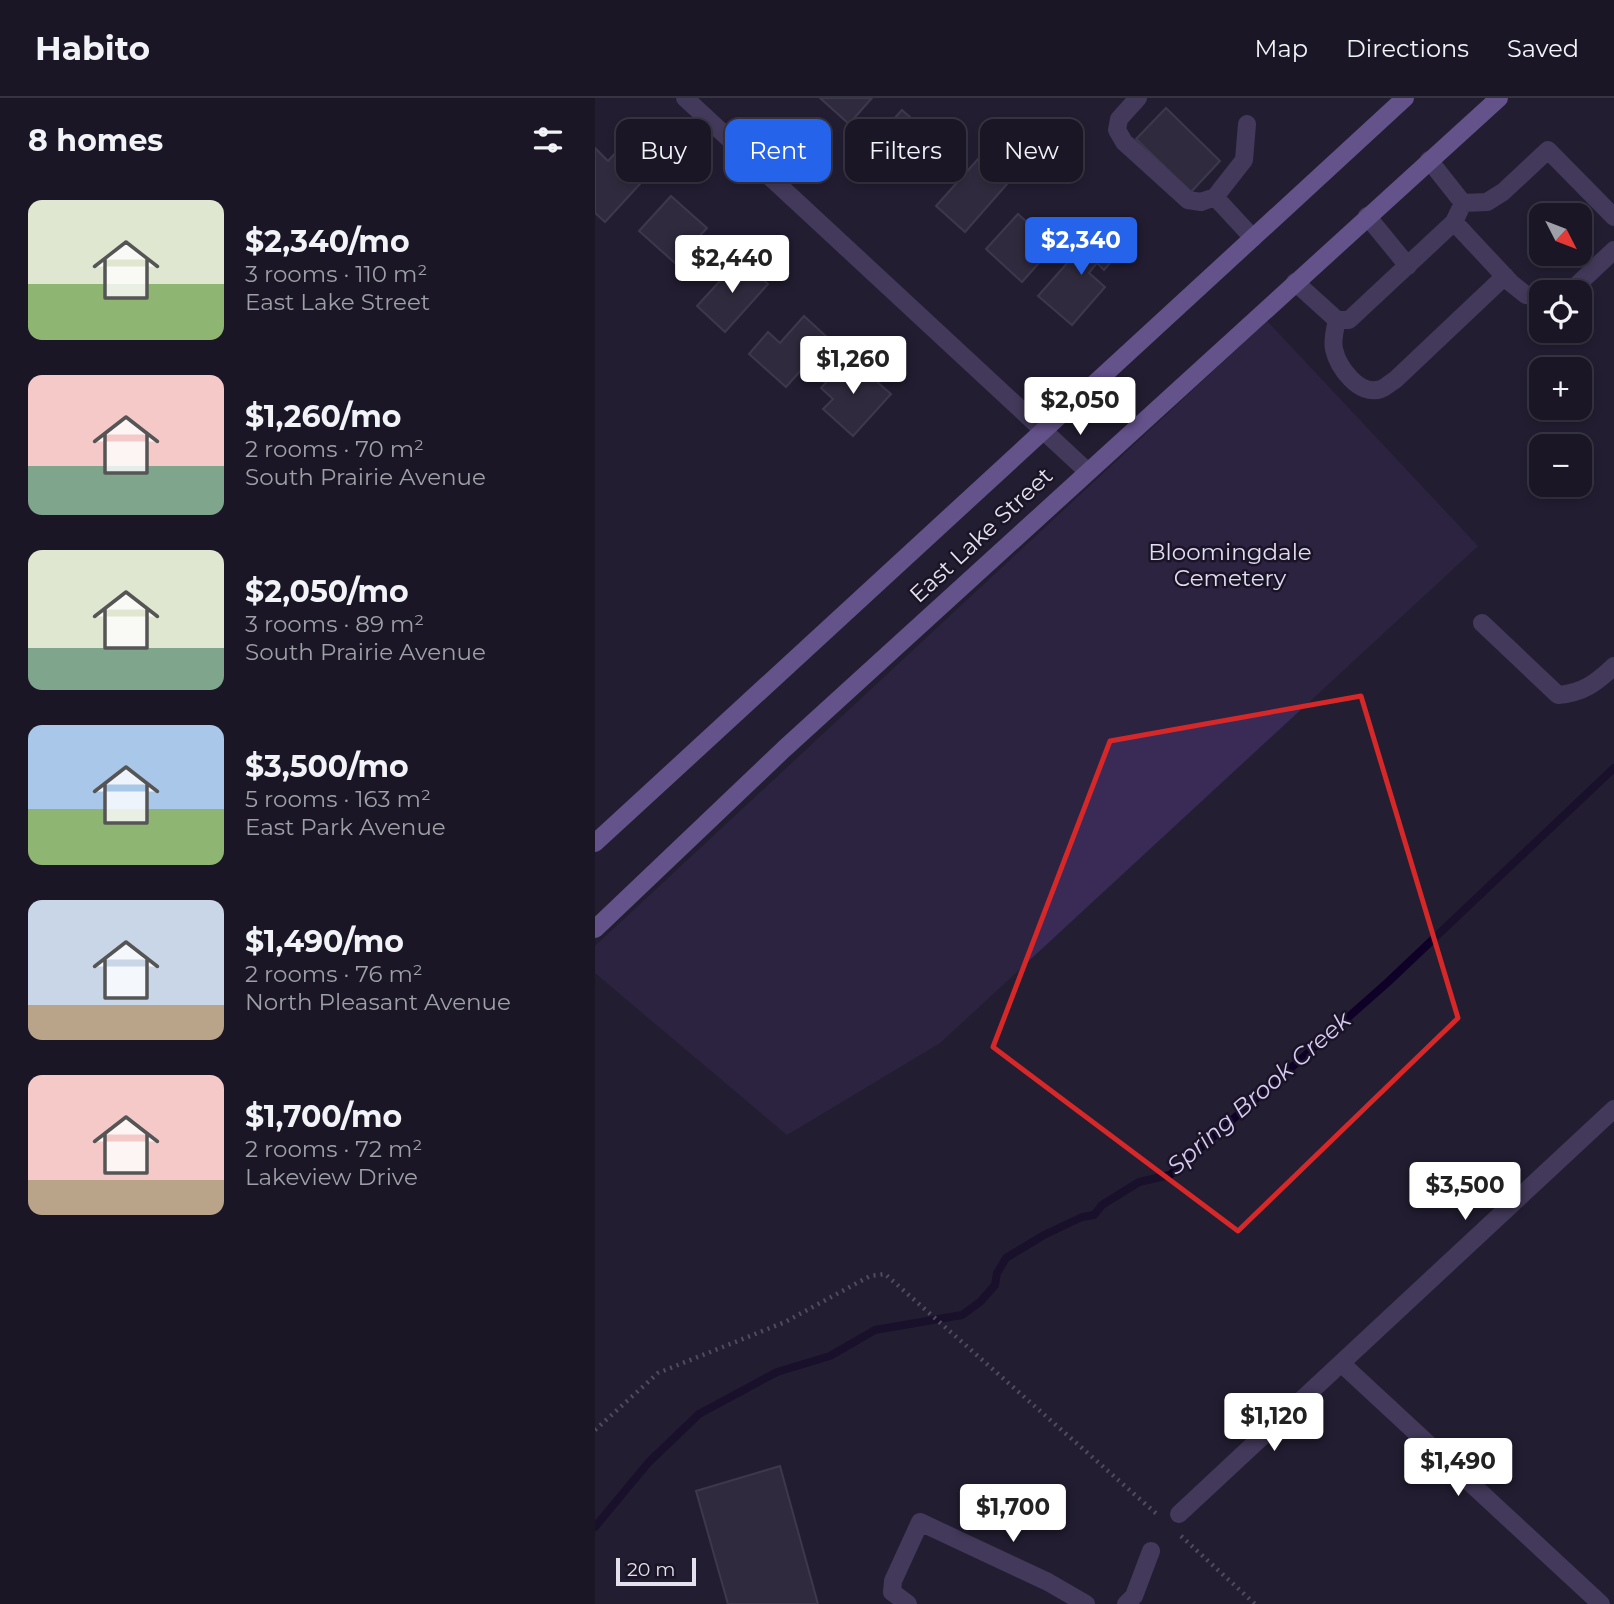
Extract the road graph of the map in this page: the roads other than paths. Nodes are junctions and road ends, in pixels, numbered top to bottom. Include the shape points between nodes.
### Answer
1 (685, 98) edge
2 (1138, 98) edge
3 (1405, 98) edge
4 (1499, 98) edge
5 (1247, 124) dead end
6 (1429, 160) junction
7 (1215, 197) junction
8 (1464, 203) junction
9 (1367, 216) junction
10 (1614, 217) edge
11 (1454, 222) junction
12 (1253, 238) junction
13 (1614, 250) edge
14 (1408, 265) junction
15 (1505, 276) junction
16 (1582, 280) edge
17 (1295, 282) junction
18 (1529, 295) edge
19 (1337, 320) junction
20 (1046, 430) junction
21 (1087, 471) junction
22 (1482, 622) dead end
23 (1614, 666) edge
24 (595, 843) edge
25 (595, 929) edge
26 (1614, 1109) edge
27 (1342, 1364) junction
28 (1174, 1520) road end
29 (1151, 1551) dead end
30 (1065, 1599) edge
31 (908, 1604) edge
32 (1086, 1604) edge
33 (1126, 1604) edge
34 (1601, 1604) edge

1 - 20 street
2 - 7 street via 1119,119 1117,130 1123,142 1188,200
3 - 12 main road, East Lake Street
4 - 6 main road, East Lake Street
5 - 7 street via 1244,160
6 - 8 street
6 - 9 main road, East Lake Street
7 - 12 street
8 - 10 street via 1487,202 1503,192 1548,150
8 - 11 street
9 - 14 street
9 - 17 main road, East Lake Street
11 - 14 street
11 - 15 street
12 - 20 main road, East Lake Street
13 - 16 street
14 - 19 street via 1349,320
15 - 18 street
15 - 19 street via 1380,390 1366,390 1339,363 1333,346
17 - 19 street
17 - 21 main road, East Lake Street
20 - 21 street
20 - 24 main road, East Lake Street
21 - 25 main road, East Lake Street
22 - 23 street via 1558,695 1593,685
26 - 27 street
27 - 28 street
27 - 34 street
29 - 33 street via 1134,1596
30 - 31 street via 920,1522 893,1581 892,1592
30 - 32 street

